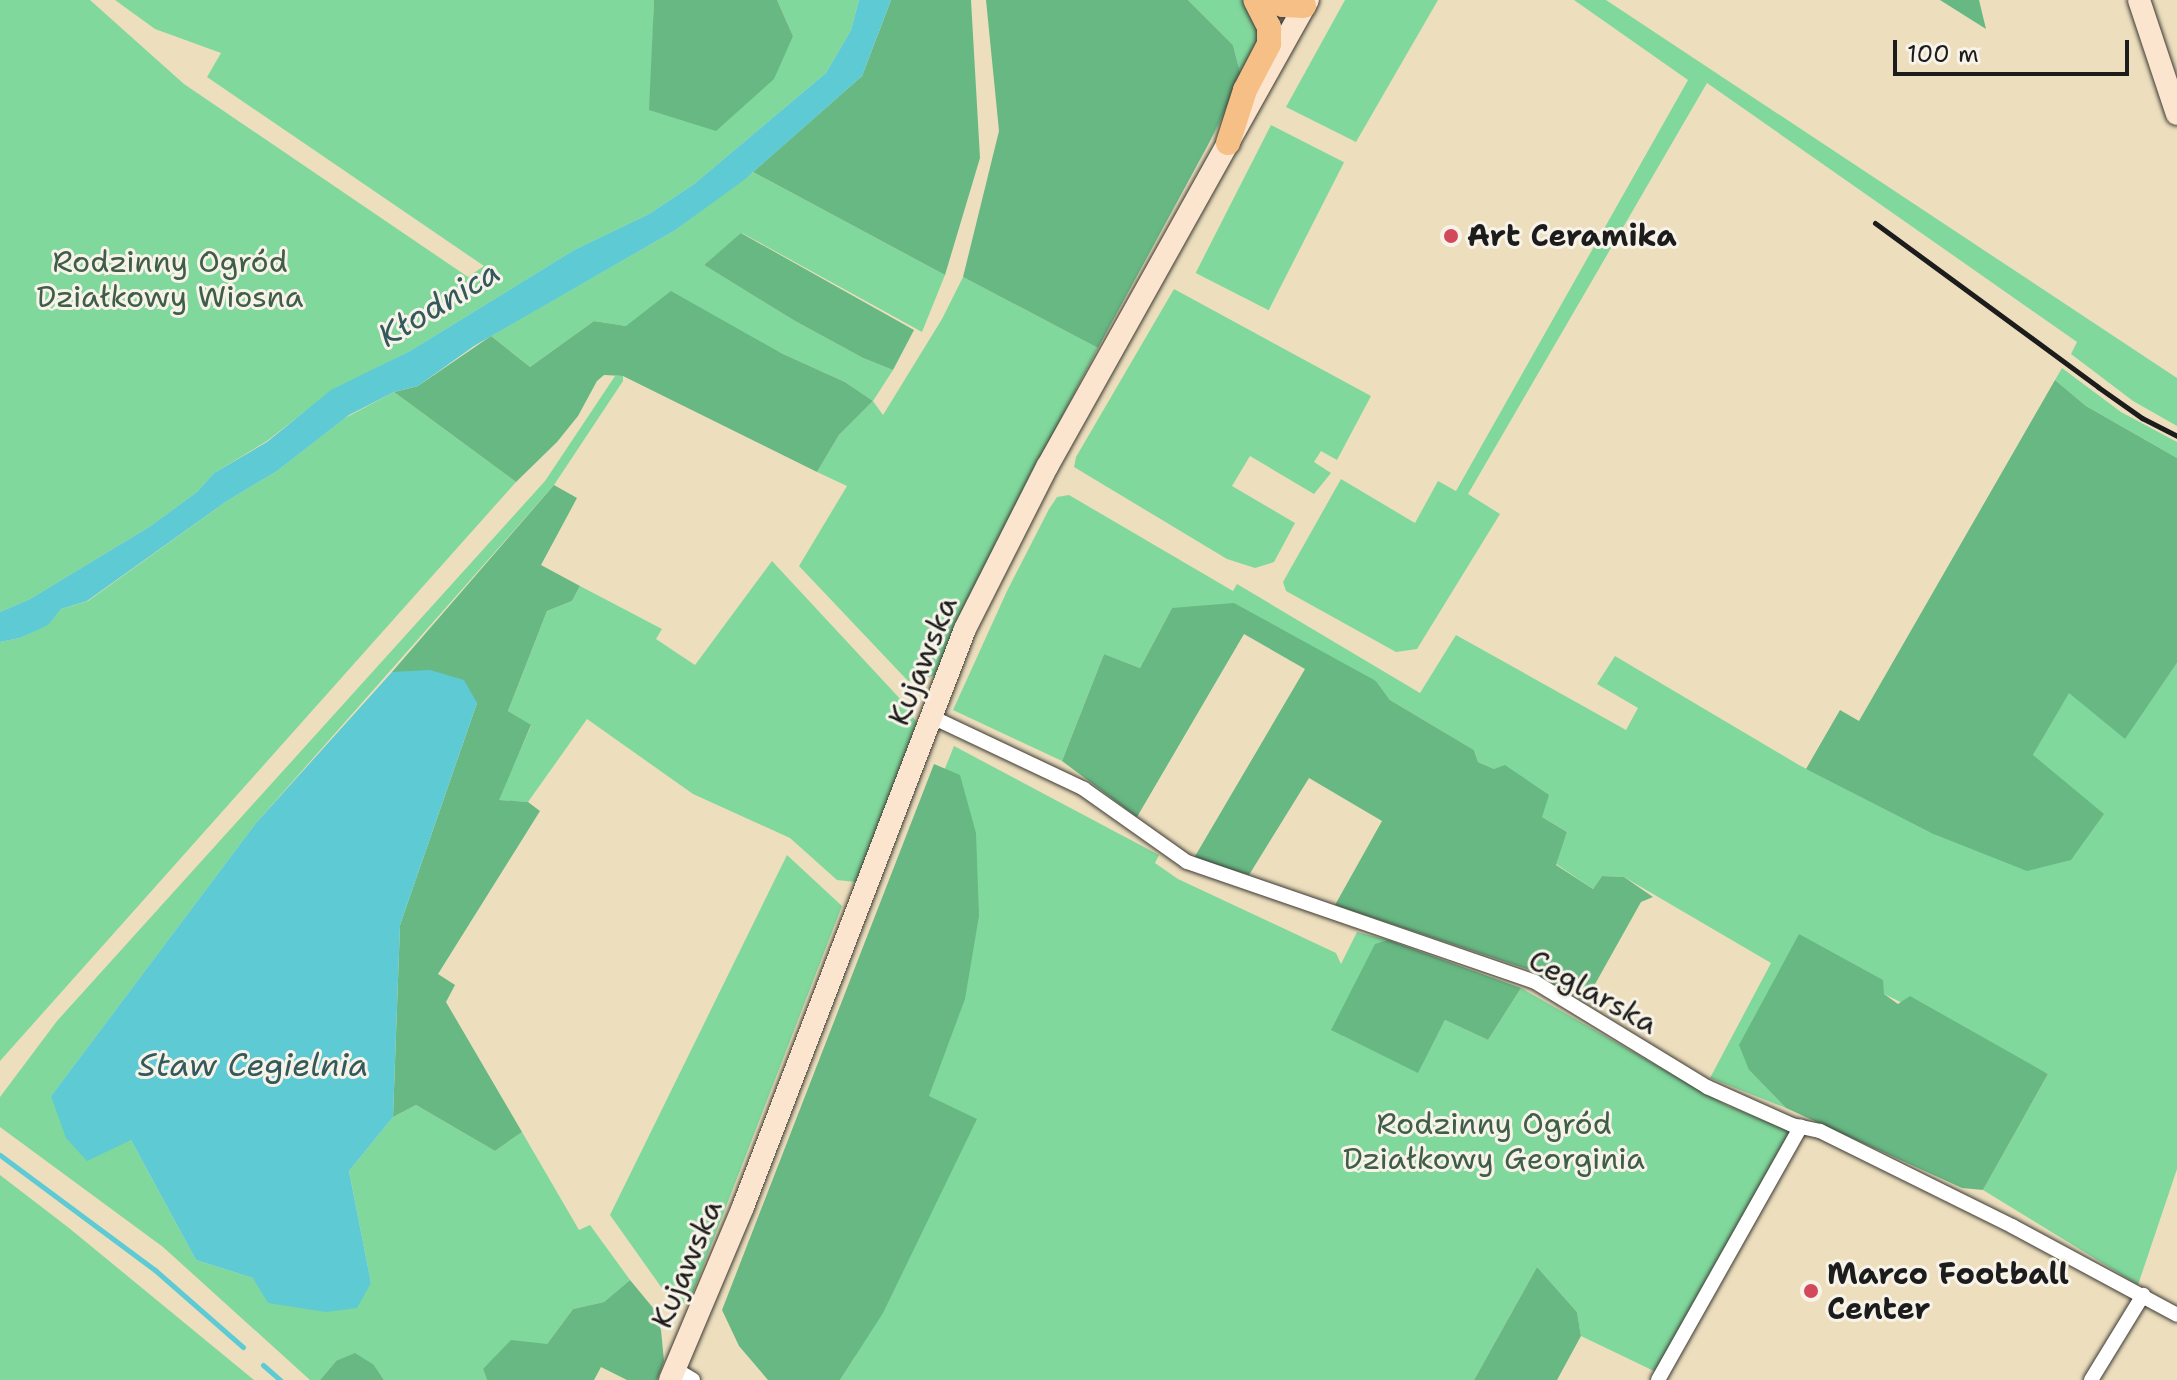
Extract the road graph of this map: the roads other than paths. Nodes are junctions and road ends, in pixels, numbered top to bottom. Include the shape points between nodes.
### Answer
1 (1255, 0) edge
2 (1271, 0) edge
3 (2139, 0) edge
4 (1304, 2) edge
5 (2177, 114) edge
6 (1228, 143) junction
7 (932, 717) junction
8 (1801, 1126) junction
9 (2143, 1295) junction
10 (2177, 1315) edge
11 (679, 1376) edge
12 (1658, 1380) edge
13 (2091, 1380) edge

1 - 6 main road via 1269,27 1269,44 1245,90
2 - 4 main road via 1283,5
3 - 5 street
4 - 6 street, Kujawska
6 - 7 street, Kujawska via 1000,557 965,629
7 - 8 street, Ceglarska via 1084,789 1187,862 1535,982 1707,1087
7 - 11 street, Kujawska
8 - 9 street, Ceglarska via 1876,1158
8 - 12 street
9 - 10 street, Ceglarska
9 - 13 street

